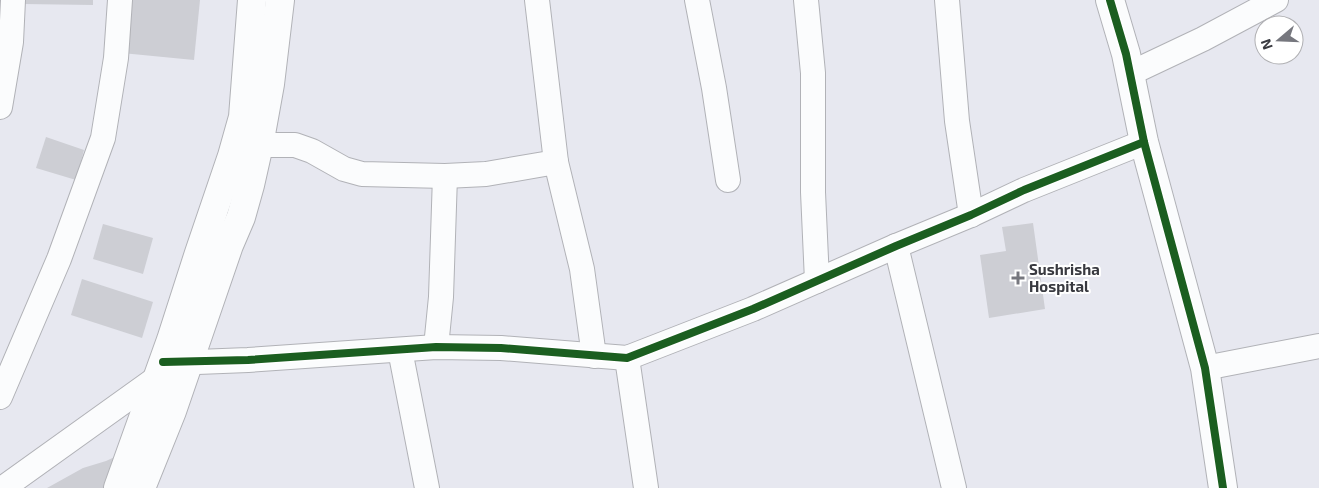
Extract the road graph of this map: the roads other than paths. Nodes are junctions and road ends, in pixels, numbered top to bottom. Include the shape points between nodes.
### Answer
1 (14, 0) edge
2 (120, 0) edge
3 (252, 0) edge
4 (280, 0) edge
5 (537, 0) edge
6 (697, 0) edge
7 (806, 0) edge
8 (947, 0) edge
9 (1110, 0) edge
10 (1276, 0) edge
11 (1129, 74) junction
12 (0, 108) edge
13 (1144, 142) junction
14 (260, 146) junction
15 (556, 162) junction
16 (445, 176) junction
17 (728, 180) dead end
18 (971, 215) junction
19 (896, 246) junction
20 (817, 281) junction
21 (1319, 346) edge
22 (436, 347) junction
23 (400, 350) junction
24 (594, 356) junction
25 (627, 358) junction
26 (170, 368) junction
27 (1204, 368) junction
28 (0, 397) edge
29 (3, 485) edge
30 (118, 488) edge
31 (140, 488) edge
32 (425, 488) edge
33 (646, 488) edge
34 (954, 488) edge
35 (1223, 488) edge

1 - 12 street
2 - 28 street via 116,58 102,138 59,259
3 - 26 main road via 243,117
4 - 14 main road via 272,77
5 - 15 street
6 - 17 street
7 - 20 street via 814,72 813,192
8 - 18 street via 957,121
9 - 11 main road
10 - 11 street
11 - 13 main road
13 - 18 street
13 - 27 main road
14 - 16 street via 294,145 362,174
14 - 26 main road via 240,217
15 - 16 street via 486,174
15 - 24 street via 582,270
16 - 22 street
18 - 19 street
19 - 20 street
19 - 34 street
20 - 25 street via 753,310
21 - 27 street
22 - 23 street
22 - 24 street via 501,348
23 - 26 street
23 - 32 street
24 - 25 street
25 - 33 street
26 - 29 street
26 - 30 main road
26 - 31 main road via 158,449
27 - 35 main road

